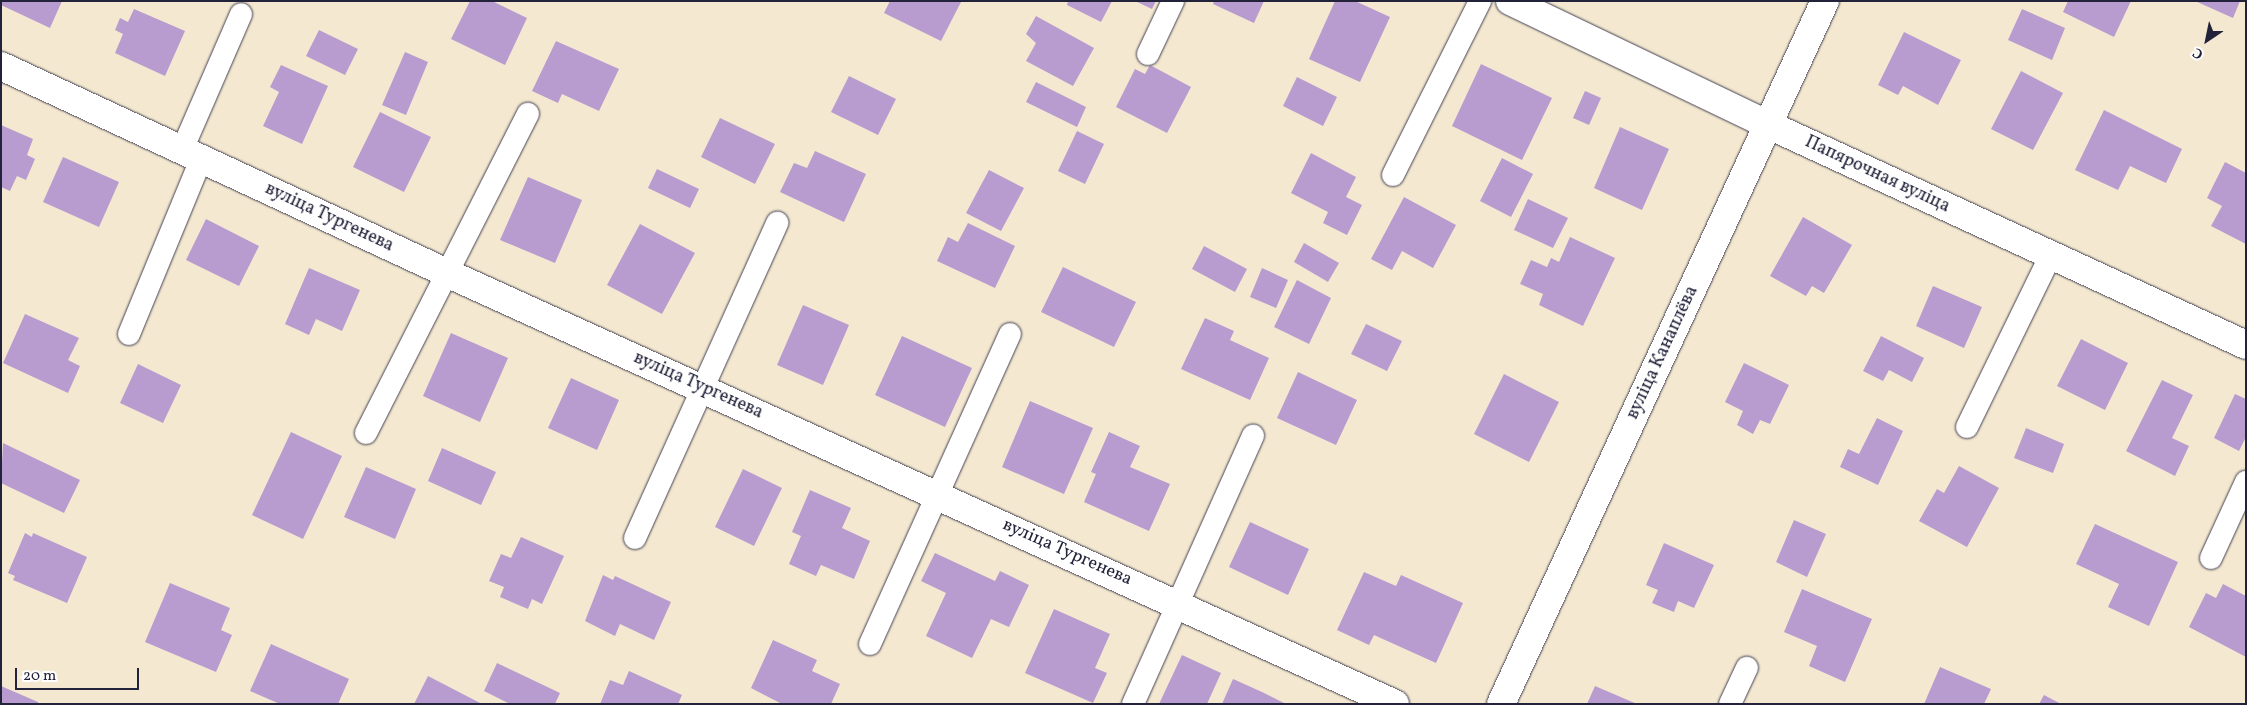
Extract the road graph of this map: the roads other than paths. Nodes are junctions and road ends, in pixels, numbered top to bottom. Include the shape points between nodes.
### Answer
1 (1173, 1) edge
2 (1480, 1) edge
3 (1510, 1) edge
4 (1825, 1) edge
5 (241, 14) dead end
6 (1148, 54) dead end
7 (1, 66) edge
8 (528, 114) dead end
9 (1769, 125) junction
10 (192, 154) junction
11 (1393, 175) dead end
12 (777, 223) dead end
13 (2051, 255) junction
14 (449, 274) junction
15 (129, 334) dead end
16 (1010, 334) dead end
17 (2246, 345) edge
18 (702, 388) junction
19 (1967, 427) dead end
20 (366, 433) dead end
21 (1252, 436) dead end
22 (2246, 482) edge
23 (937, 494) junction
24 (634, 538) dead end
25 (2211, 558) dead end
26 (1178, 603) junction
27 (870, 644) dead end
28 (1747, 668) dead end
29 (1133, 704) edge
30 (1395, 704) edge
31 (1501, 704) edge
32 (1730, 704) edge

1 - 6 lane
2 - 11 lane
3 - 9 street, Папярочная вуліца
4 - 9 street, вуліца Канаплёва
5 - 10 lane
7 - 10 street, вуліца Тургенева
8 - 14 lane
9 - 13 street, Папярочная вуліца
9 - 31 street, вуліца Канаплёва
10 - 14 street, вуліца Тургенева
10 - 15 lane
12 - 18 lane
13 - 17 street, Папярочная вуліца
13 - 19 lane
14 - 18 street, вуліца Тургенева
14 - 20 lane
16 - 23 lane
18 - 23 street, вуліца Тургенева
18 - 24 lane
21 - 26 lane
22 - 25 lane
23 - 26 street, вуліца Тургенева
23 - 27 lane
26 - 29 lane
26 - 30 street, вуліца Тургенева
28 - 32 lane

